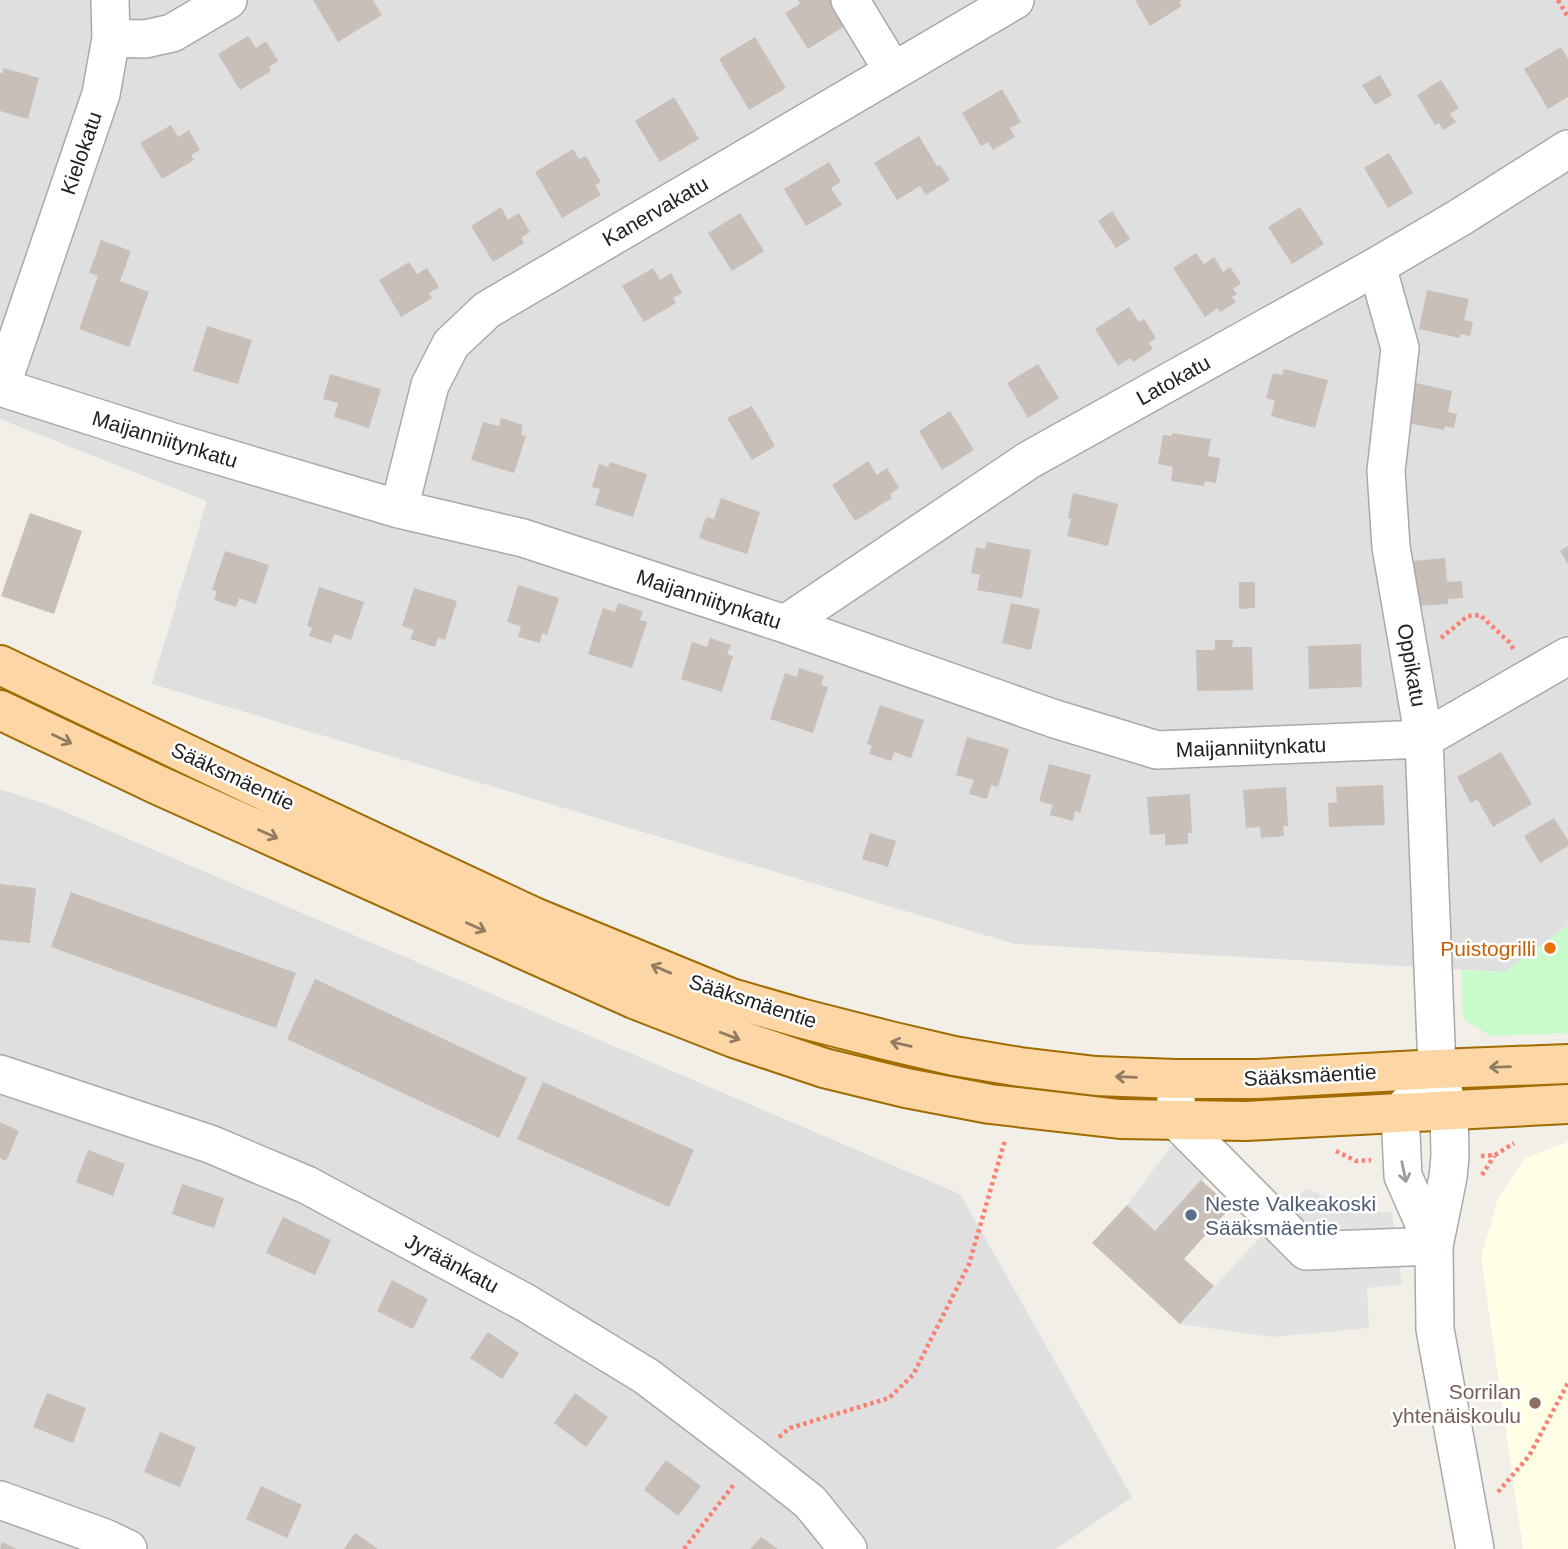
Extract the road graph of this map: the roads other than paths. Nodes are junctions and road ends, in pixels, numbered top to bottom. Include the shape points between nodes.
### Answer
1 (110, 0) edge
2 (228, 0) edge
3 (850, 0) edge
4 (1015, 0) edge
5 (111, 37) junction
6 (893, 72) junction
7 (1568, 149) edge
8 (1377, 266) junction
9 (1, 387) edge
10 (399, 509) junction
11 (785, 624) junction
12 (1568, 656) edge
13 (0, 665) edge
14 (0, 710) edge
15 (1424, 740) junction
16 (1568, 1065) edge
17 (1437, 1069) junction
18 (0, 1074) edge
19 (1176, 1079) junction
20 (1568, 1104) edge
21 (1449, 1111) junction
22 (1400, 1113) junction
23 (1176, 1120) junction
24 (1434, 1246) junction
25 (0, 1500) edge
26 (1472, 1536) edge
27 (128, 1549) edge
28 (848, 1549) edge

1 - 5 street, Kielokatu
2 - 5 street via 172,33 145,39
3 - 6 street
4 - 6 street, Kanervakatu
5 - 9 street, Kielokatu via 101,94
6 - 10 street, Kanervakatu via 487,310 451,344 430,385
7 - 8 street, Latokatu
8 - 11 street, Latokatu via 1029,460
8 - 15 street, Oppikatu via 1400,348 1386,471 1391,547
9 - 10 street, Maijanniitynkatu
10 - 11 street, Maijanniitynkatu via 523,538
11 - 15 street, Maijanniitynkatu via 1157,750
12 - 15 street
19 -> 13 main road, Sääksmäentie via 1096,1076 967,1058 731,998 534,916
14 -> 23 main road, Sääksmäentie via 622,993 734,1038 824,1068 990,1104 1120,1119
15 - 17 street, Oppikatu
16 -> 17 main road, Sääksmäentie
17 - 19 main road, Sääksmäentie
17 - 21 street, Oppikatu
17 - 22 street
18 - 28 street, Jyräänkatu via 210,1144 307,1185 526,1303 646,1376 754,1458 810,1502
19 - 23 street
20 - 21 main road, Sääksmäentie
21 - 22 main road, Sääksmäentie
21 - 24 street, Oppikatu via 1448,1177
22 - 23 main road, Sääksmäentie
22 -> 24 street via 1403,1176
23 - 24 street via 1306,1251
24 - 26 street via 1435,1329
25 - 27 street

